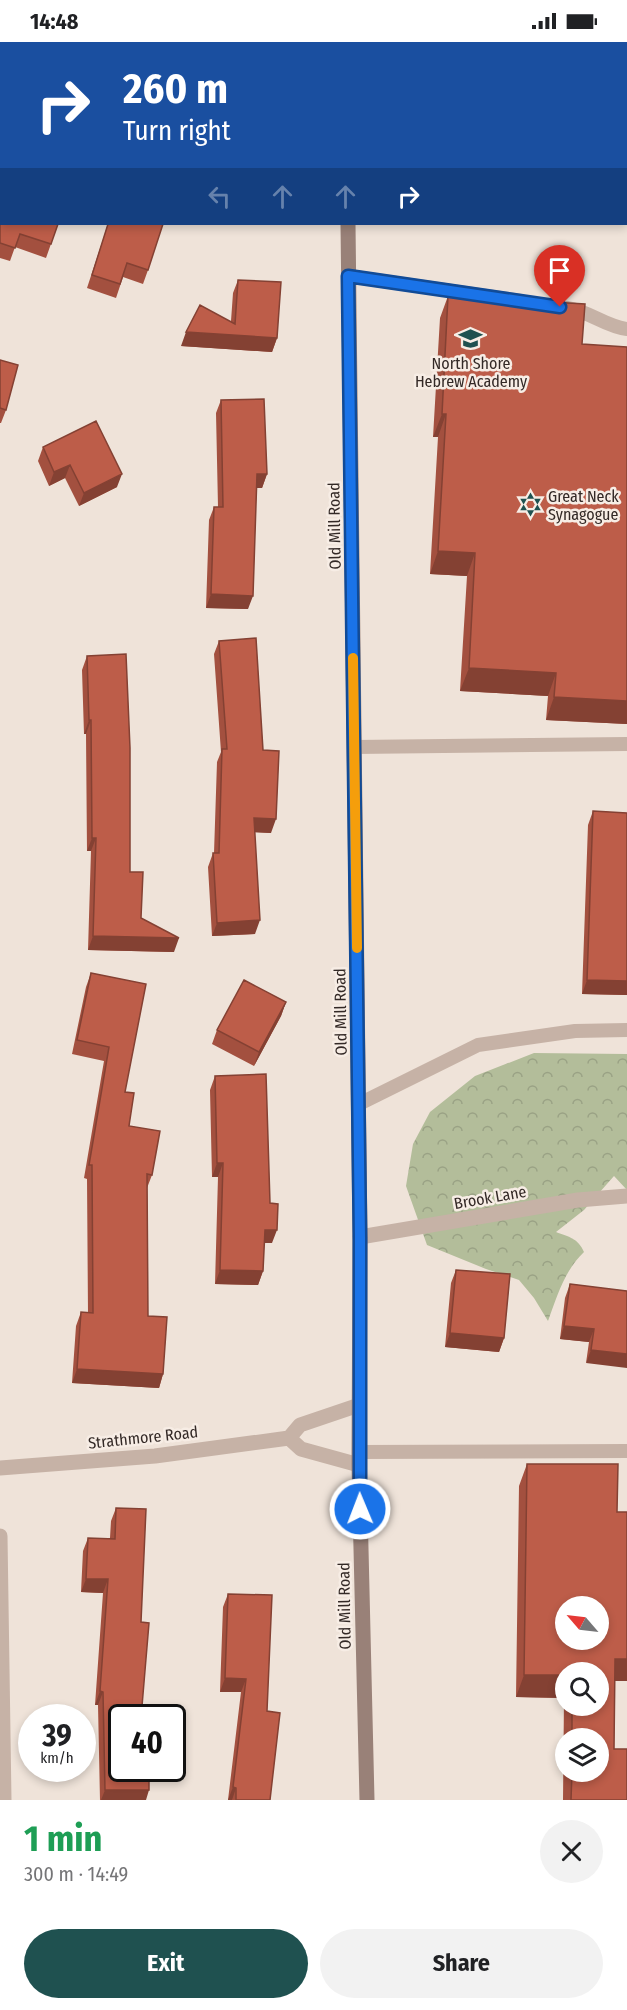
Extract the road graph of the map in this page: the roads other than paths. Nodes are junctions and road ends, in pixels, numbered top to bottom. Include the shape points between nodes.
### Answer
1 (348, 225) edge
2 (348, 276) junction
3 (627, 329) edge
4 (627, 744) edge
5 (355, 747) junction
6 (627, 1030) edge
7 (358, 1104) junction
8 (627, 1196) edge
9 (360, 1237) junction
10 (359, 1404) junction
11 (289, 1438) junction
12 (627, 1451) edge
13 (359, 1458) junction
14 (0, 1468) edge
15 (0, 1536) edge
16 (4, 1800) edge
17 (367, 1800) edge

1 - 2 street, Old Mill Road
2 - 3 lane via 584,311 614,328
2 - 5 street, Old Mill Road
4 - 5 lane
5 - 7 street, Old Mill Road
6 - 7 lane via 575,1031 478,1045
7 - 9 street, Old Mill Road
8 - 9 street, Brook Lane via 578,1200
9 - 10 street, Old Mill Road
10 - 11 street, Strathmore Road via 300,1425
10 - 13 street, Old Mill Road
11 - 13 street via 301,1449
11 - 14 street, Strathmore Road via 155,1456
12 - 13 lane
13 - 17 street, Old Mill Road
15 - 16 street

